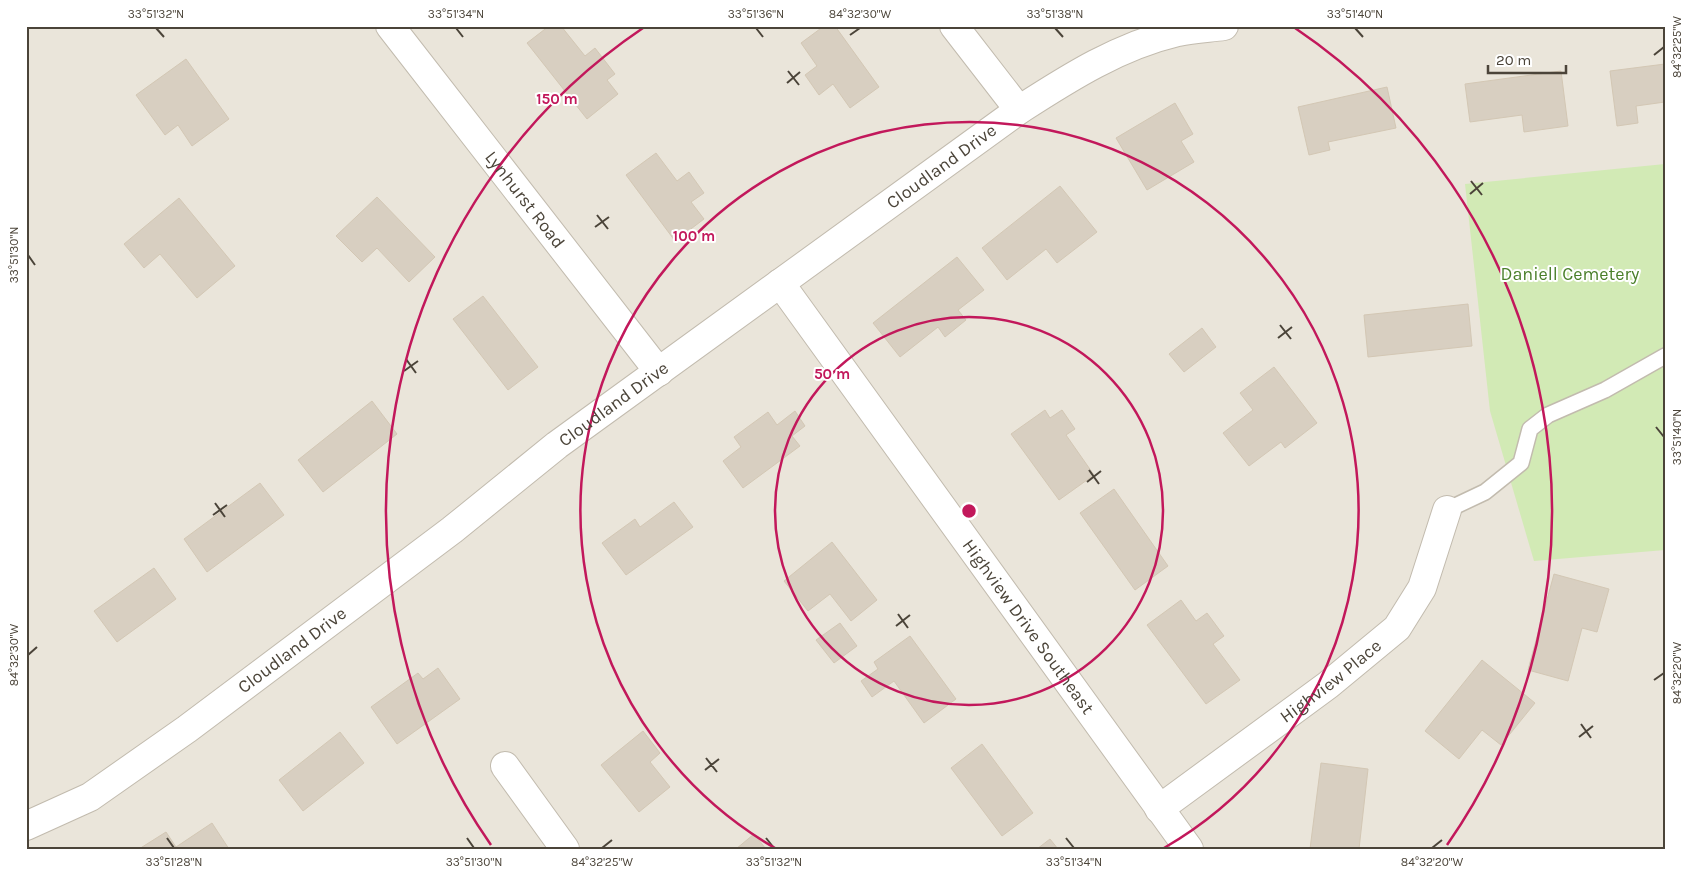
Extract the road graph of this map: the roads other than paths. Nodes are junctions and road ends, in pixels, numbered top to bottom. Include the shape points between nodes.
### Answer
1 (390, 26) edge
2 (954, 26) edge
3 (1224, 26) edge
4 (1019, 110) junction
5 (780, 284) junction
6 (1665, 356) edge
7 (659, 372) junction
8 (1447, 510) joint
9 (505, 766) dead end
10 (1159, 809) junction
11 (26, 826) edge
12 (565, 849) edge
13 (1189, 849) edge

1 - 7 street, Lynhurst Road
2 - 4 street
3 - 4 street, Cloudland Drive via 1178,32 1118,51 1084,68
4 - 5 street, Cloudland Drive
5 - 7 street, Cloudland Drive
5 - 10 street, Highview Drive Southeast
6 - 8 lane via 1605,390 1548,415 1530,429 1521,463 1484,492
7 - 11 street, Cloudland Drive via 557,446 452,530 187,729 90,797
8 - 10 street, Highview Place via 1422,588 1397,628 1328,685
9 - 12 street
10 - 13 street, Highview Drive Southeast

